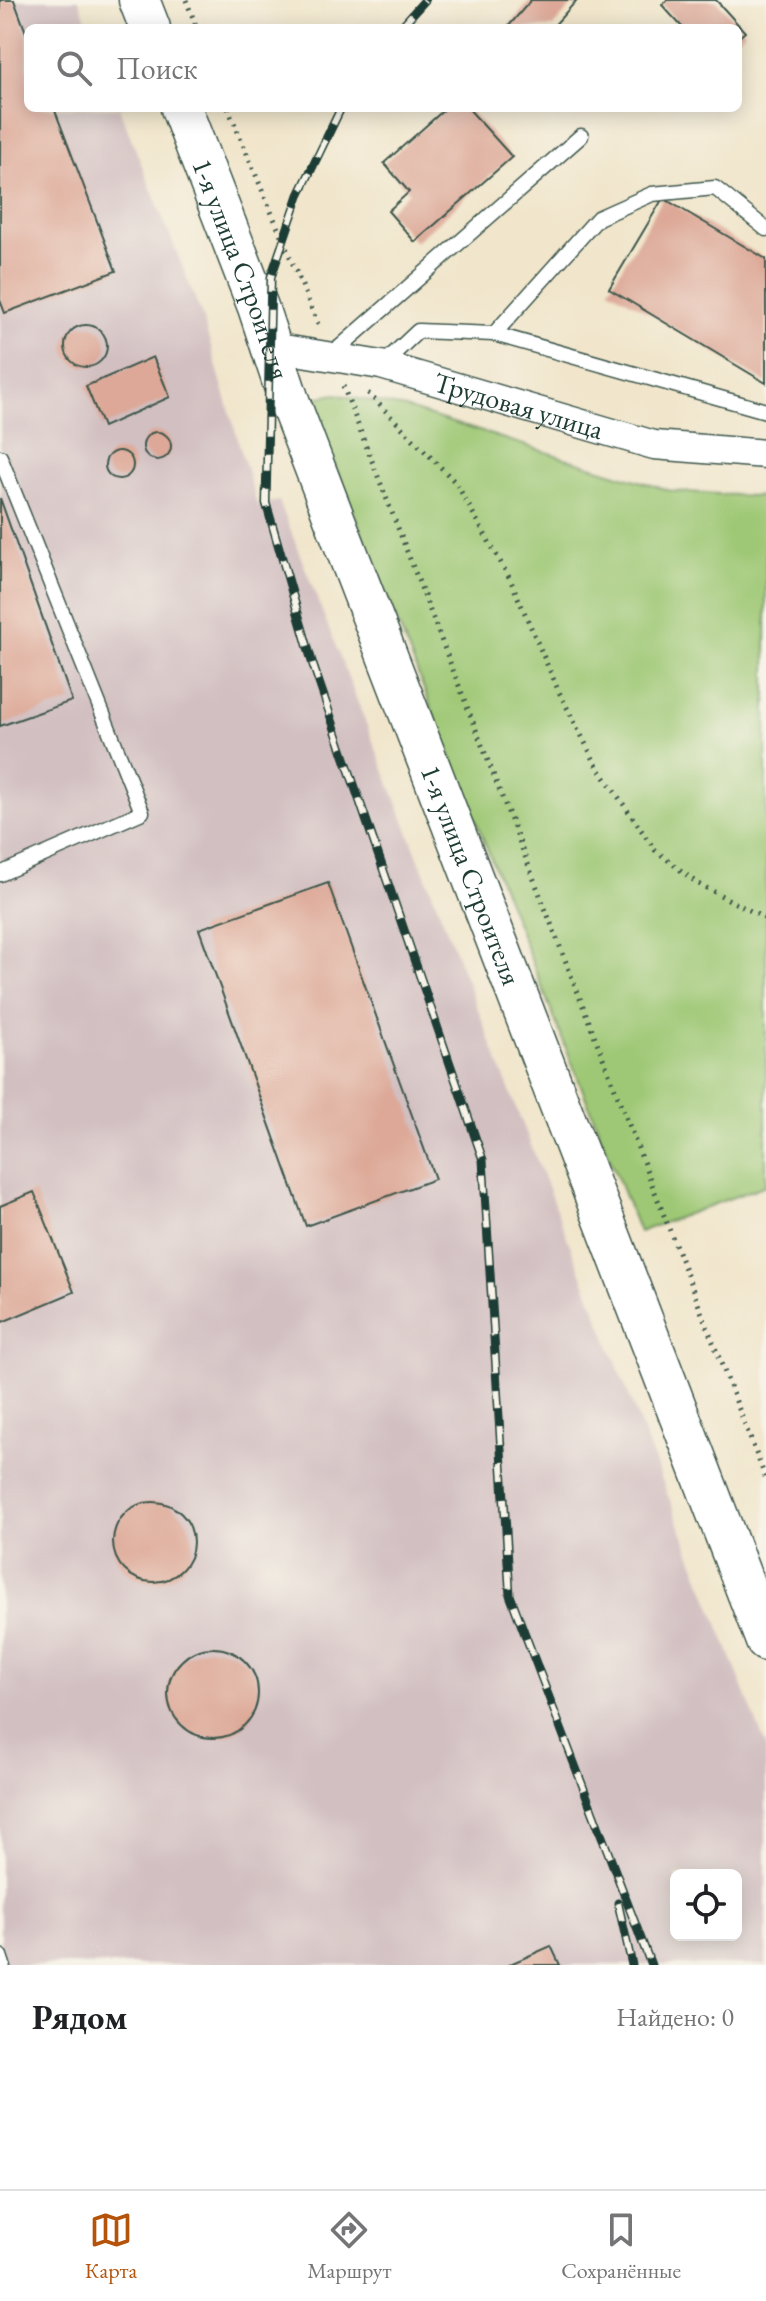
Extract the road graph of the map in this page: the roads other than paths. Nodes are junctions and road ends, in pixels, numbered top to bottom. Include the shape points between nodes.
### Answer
1 (139, 0) edge
2 (148, 24) edge
3 (183, 112) edge
4 (581, 136) dead end
5 (766, 229) edge
6 (494, 334) junction
7 (272, 347) junction
8 (331, 355) junction
9 (381, 365) junction
10 (766, 411) edge
11 (766, 454) edge
12 (0, 457) edge
13 (0, 874) edge
14 (766, 1641) edge
15 (0, 1956) edge
16 (3, 1965) edge

1 - 2 street
3 - 7 street, 1-я улица Строителя
4 - 8 lane
5 - 6 lane via 715,188 652,194 598,218
6 - 9 lane via 418,331
6 - 10 lane
7 - 8 street, Трудовая улица
7 - 14 street, 1-я улица Строителя
8 - 9 street, Трудовая улица
9 - 11 street, Трудовая улица via 654,445
12 - 13 lane via 142,812
15 - 16 lane

